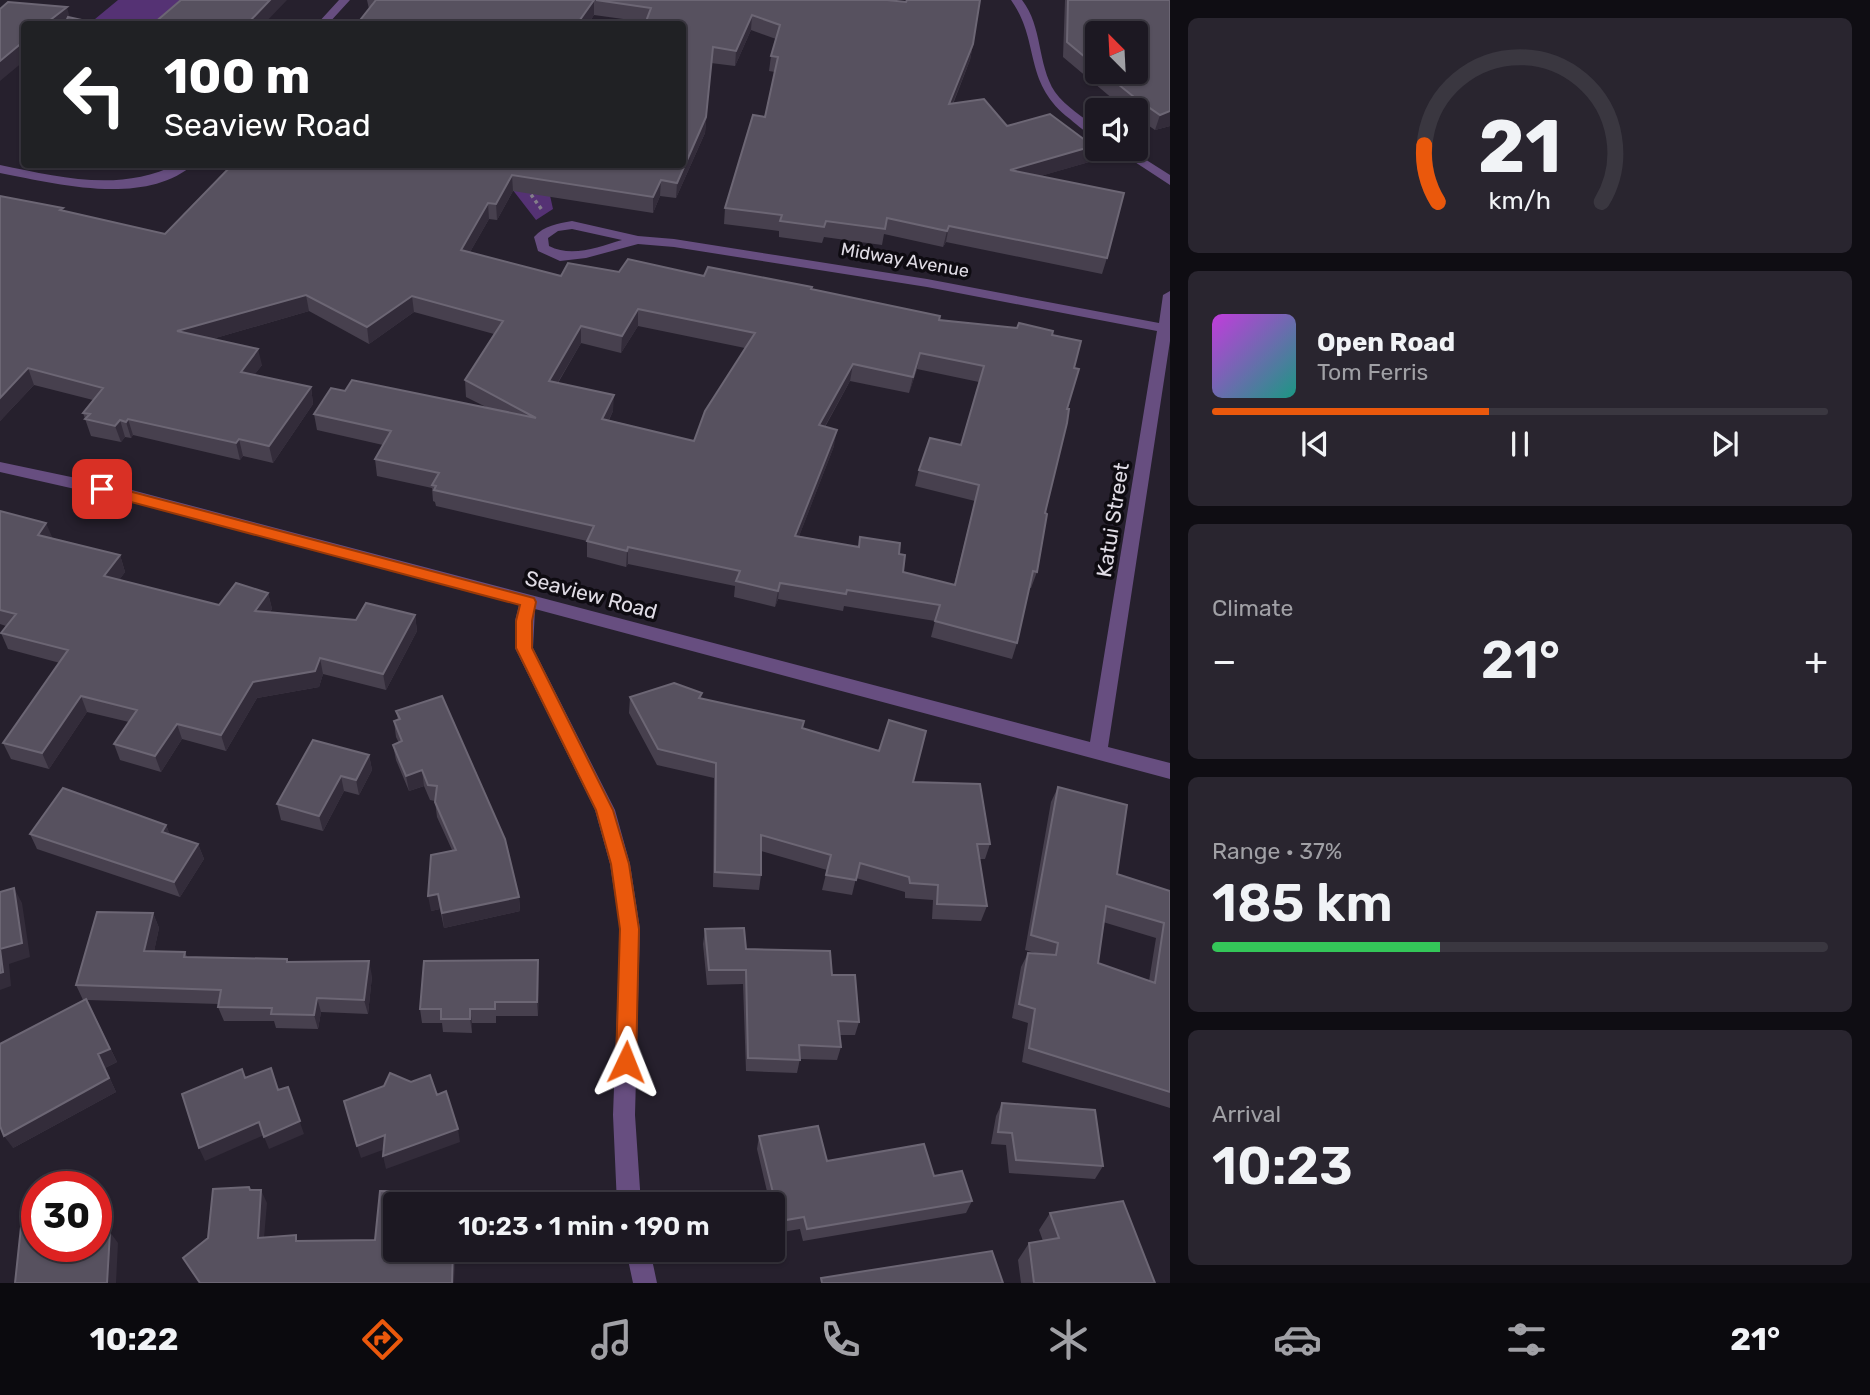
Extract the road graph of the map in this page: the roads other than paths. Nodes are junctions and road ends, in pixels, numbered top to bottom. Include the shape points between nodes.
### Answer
1 (345, 0) edge
2 (1016, 0) edge
3 (325, 21) edge
4 (1085, 124) edge
5 (1139, 161) edge
6 (182, 168) edge
7 (0, 169) edge
8 (1170, 181) edge
9 (638, 240) junction
10 (1170, 295) edge
11 (1164, 328) junction
12 (0, 467) edge
13 (528, 602) junction
14 (1098, 752) junction
15 (1170, 771) edge
16 (628, 1192) edge
17 (641, 1262) edge
18 (645, 1283) edge

1 - 3 street
2 - 4 street via 1027,16 1045,85
5 - 8 street
6 - 7 street via 148,182 117,186 83,185
9 - 9 street, Midway Avenue via 560,257 543,248 541,237 554,228 572,225
9 - 11 street, Midway Avenue via 928,283
10 - 11 street, Katui Street
11 - 14 street, Katui Street
12 - 13 street, Seaview Road via 128,495
13 - 14 street, Seaview Road
13 - 16 street via 524,648 605,810 620,864 630,929 624,1115
14 - 15 street, Seaview Road
17 - 18 street

